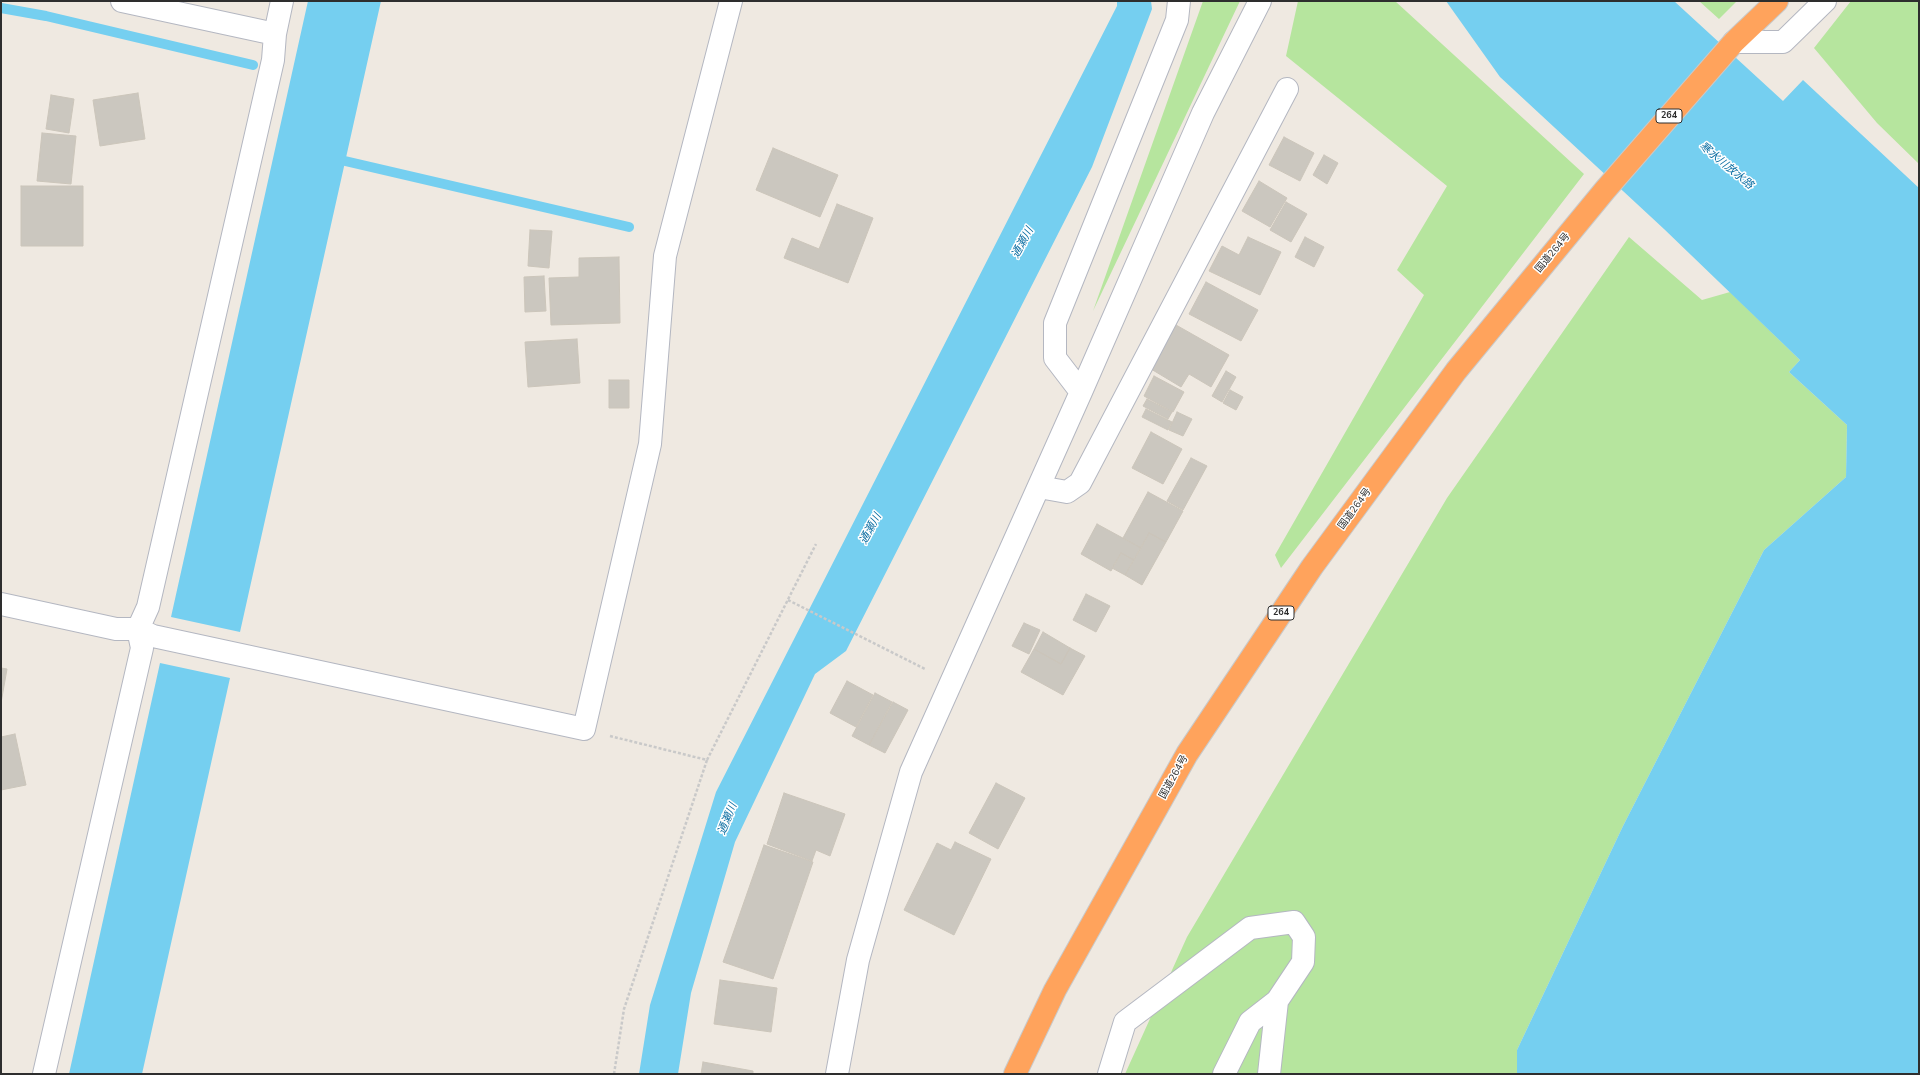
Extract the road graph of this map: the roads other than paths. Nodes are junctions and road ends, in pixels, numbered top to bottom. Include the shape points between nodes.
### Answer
1 (122, 1) edge
2 (282, 1) edge
3 (731, 1) edge
4 (1179, 1) edge
5 (1260, 1) edge
6 (1777, 1) edge
7 (1825, 1) edge
8 (275, 34) junction
9 (1734, 42) junction
10 (1287, 89) dead end
11 (1081, 392) junction
12 (1039, 487) junction
13 (1, 604) edge
14 (138, 629) junction
15 (1277, 1001) junction
16 (44, 1074) edge
17 (837, 1074) edge
18 (1015, 1074) edge
19 (1109, 1074) edge
20 (1224, 1074) edge
21 (1269, 1074) edge

1 - 8 street
2 - 8 street
3 - 14 street via 665,256 650,444 584,729 153,636
4 - 11 street via 1177,20 1055,323 1055,358
5 - 11 street via 1202,113
6 - 9 highway, 国道264号 / 264
7 - 9 street via 1783,42
8 - 14 street via 273,60 148,607
9 - 18 highway, 国道264号 / 264 via 1605,190 1456,371 1307,573 1187,754 1055,990
10 - 12 street via 1080,483 1067,492
11 - 12 street
12 - 17 street via 911,772 858,960
13 - 14 street via 116,629
14 - 16 street via 142,648
15 - 19 street via 1303,962 1304,937 1294,922 1250,928 1125,1022
15 - 20 street via 1250,1022
15 - 21 street

